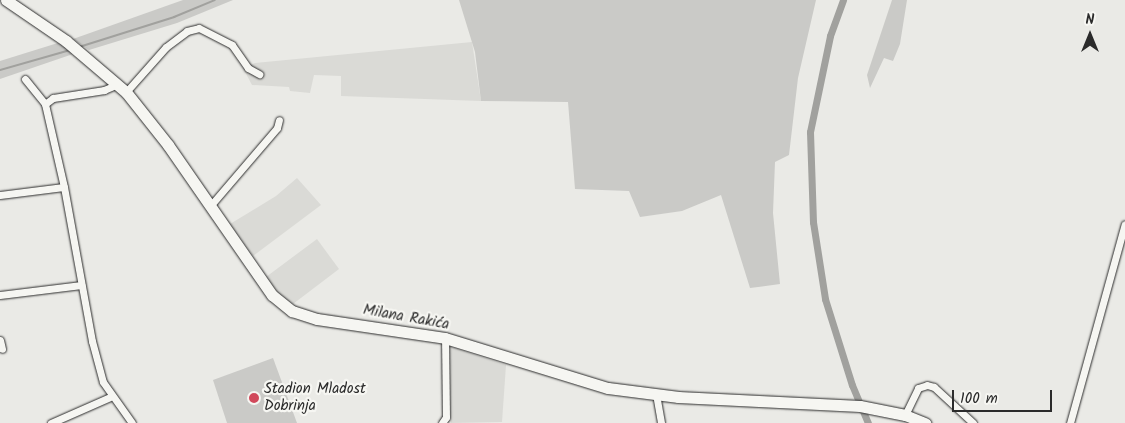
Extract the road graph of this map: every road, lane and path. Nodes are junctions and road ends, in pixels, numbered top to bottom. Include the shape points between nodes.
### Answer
1 (6, 0) edge
2 (259, 74) dead end
3 (25, 79) dead end
4 (122, 88) junction
5 (45, 104) junction
6 (278, 120) dead end
7 (64, 186) junction
8 (0, 195) edge
9 (211, 205) junction
10 (1125, 224) edge
11 (81, 285) junction
12 (0, 295) edge
13 (445, 338) junction
14 (0, 340) edge
15 (2, 349) dead end
16 (656, 394) junction
17 (110, 396) junction
18 (905, 415) junction
19 (51, 423) edge
20 (132, 423) edge
21 (442, 423) edge
22 (661, 423) edge
23 (925, 423) edge
24 (973, 423) edge
25 (1070, 423) edge

1 - 4 main road, Milana Rakića via 66,40
2 - 4 street via 248,68 232,45 199,28 188,31 166,47
3 - 5 street
4 - 5 street via 53,98
4 - 9 main road, Milana Rakića
5 - 7 street
6 - 9 street via 277,128
7 - 8 street
7 - 11 street
9 - 13 main road, Milana Rakića via 272,295 292,311 317,319
10 - 25 street
11 - 12 street
11 - 17 street via 96,358
13 - 16 main road, Milana Rakića via 586,382
13 - 21 street via 446,417
14 - 15 street
16 - 18 main road, Milana Rakića via 842,404
16 - 22 street
17 - 19 street
17 - 20 street
18 - 23 main road
18 - 24 street via 918,388 927,385 934,387

